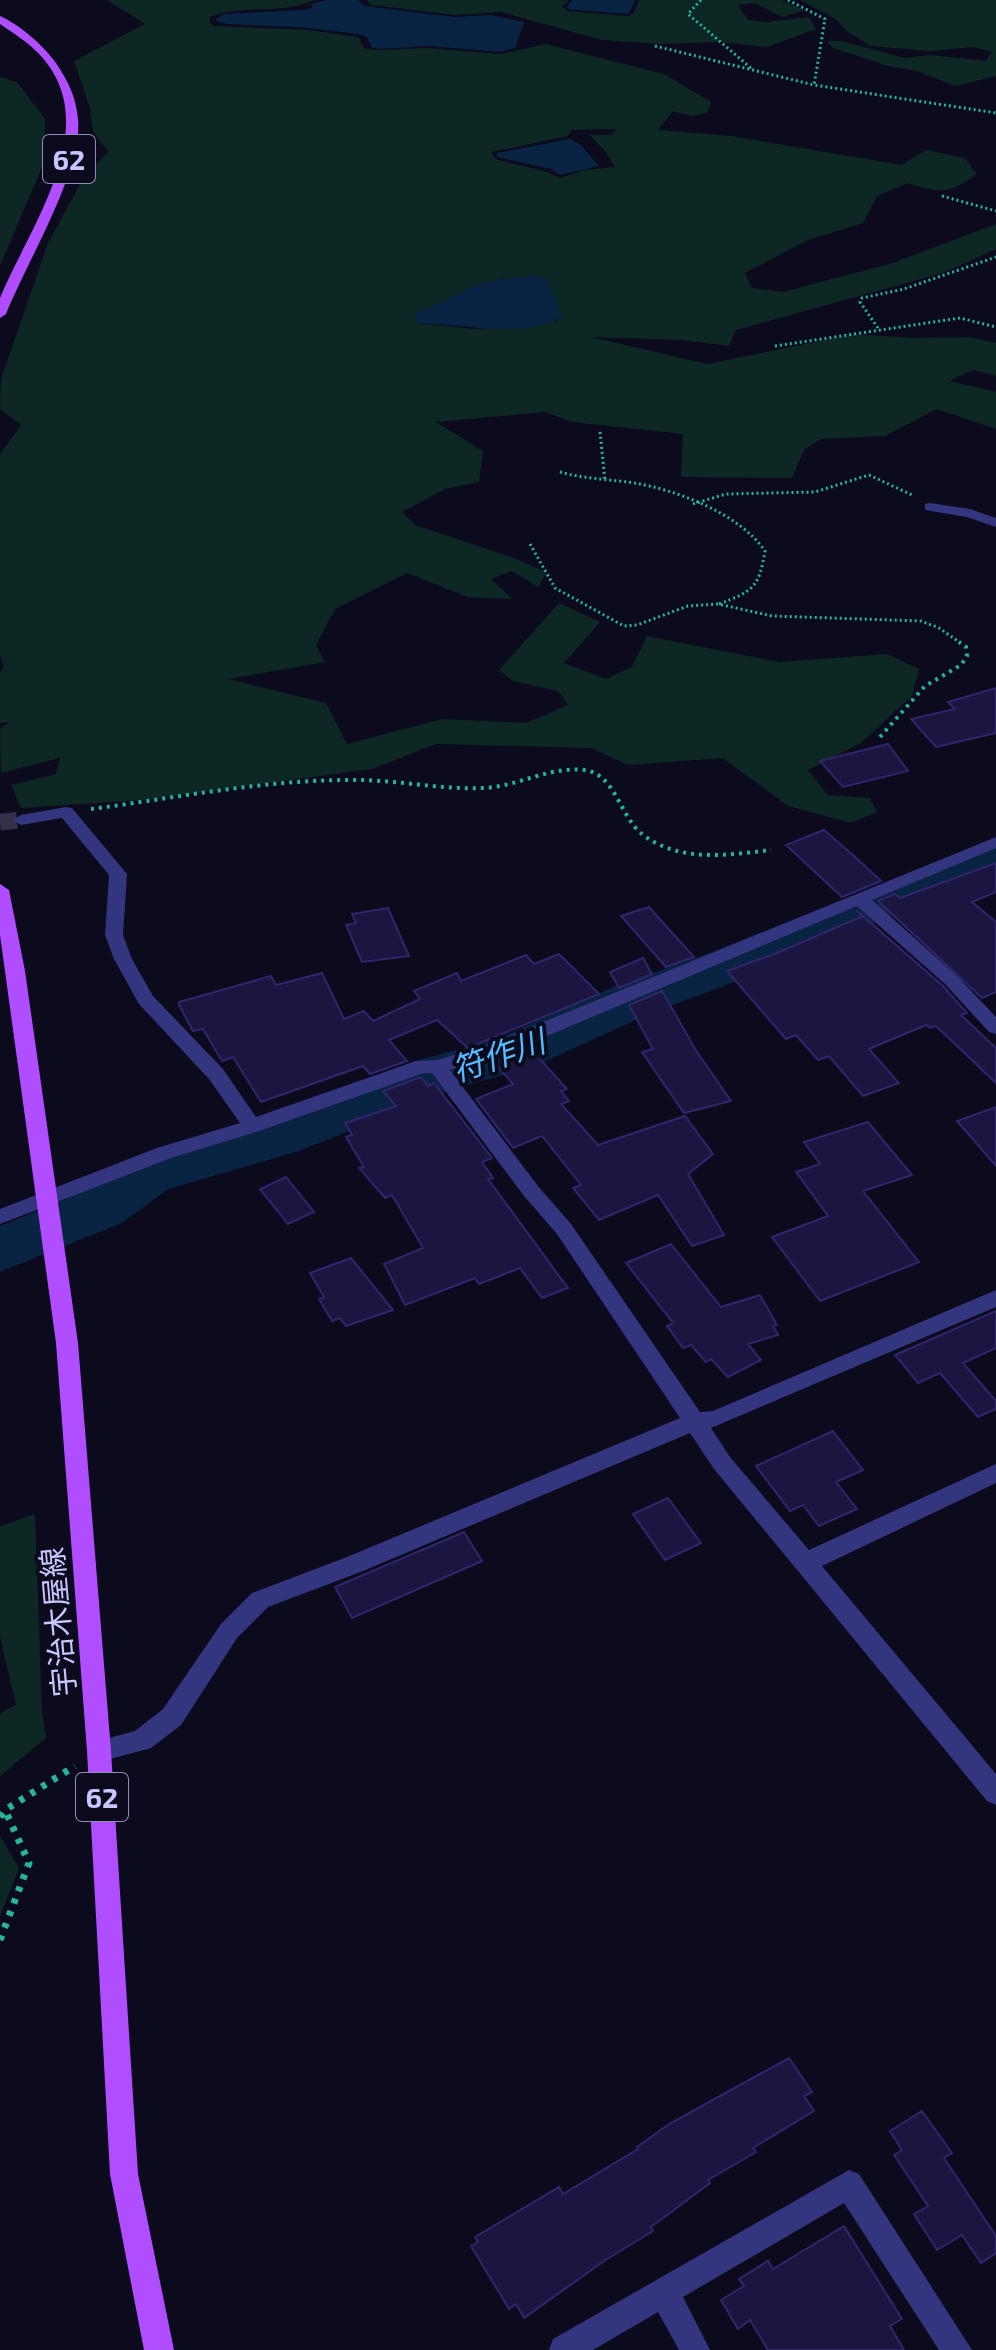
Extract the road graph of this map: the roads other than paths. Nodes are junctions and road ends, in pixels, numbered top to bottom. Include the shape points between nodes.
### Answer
1 (0, 19) edge
2 (0, 314) edge
3 (930, 507) road end
4 (996, 523) edge
5 (21, 820) tunnel mouth
6 (996, 842) edge
7 (0, 890) edge
8 (861, 899) junction
9 (996, 1028) edge
10 (438, 1067) junction
11 (252, 1126) junction
12 (50, 1206) junction
13 (0, 1217) edge
14 (996, 1298) edge
15 (693, 1422) junction
16 (996, 1473) edge
17 (805, 1563) junction
18 (99, 1751) junction
19 (996, 1793) edge
20 (664, 2293) junction
21 (159, 2350) edge
22 (564, 2350) edge
23 (695, 2350) edge
24 (957, 2350) edge

1 - 2 main road, 62 via 38,48 60,75 72,103 75,131 67,167
3 - 4 street
5 - 11 street via 66,812 118,874 114,935 123,959 146,1000 216,1074
6 - 8 street
7 - 12 main road, 宇治木屋線 / 62
8 - 9 street
8 - 10 street via 537,1034
10 - 11 street via 423,1066
10 - 15 street via 572,1241
11 - 12 street via 164,1153
12 - 13 street
12 - 18 main road, 宇治木屋線 / 62 via 67,1343
14 - 15 street via 716,1419
15 - 17 street
15 - 18 street via 260,1600 229,1631 172,1717 142,1740
16 - 17 street
17 - 19 street
18 - 21 main road, 宇治木屋線 / 62 via 124,2174
20 - 22 street
20 - 23 street
20 - 24 street via 849,2184

